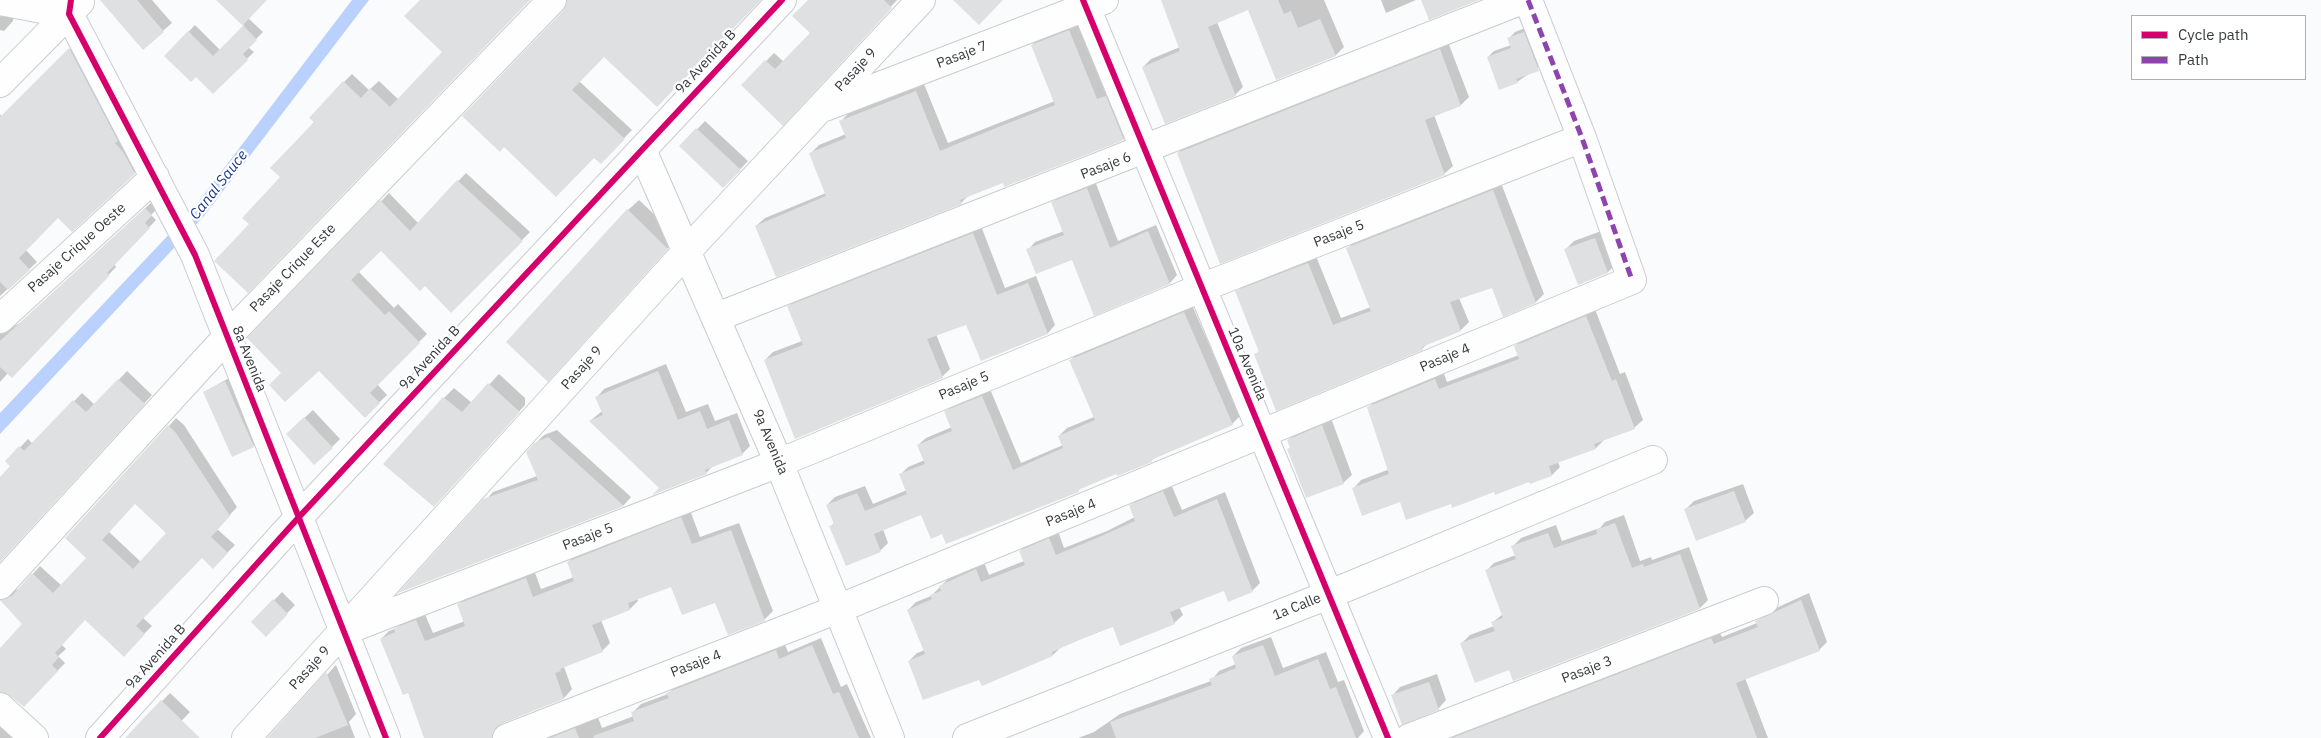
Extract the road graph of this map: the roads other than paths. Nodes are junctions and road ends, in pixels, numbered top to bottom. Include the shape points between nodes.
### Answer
1 (552, 0) edge
2 (782, 0) edge
3 (921, 0) edge
4 (1522, 0) edge
5 (1528, 0) edge
6 (0, 1) edge
7 (1091, 3) edge
8 (74, 5) edge
9 (0, 83) edge
10 (819, 110) junction
11 (1582, 138) junction
12 (642, 150) junction
13 (1145, 150) junction
14 (155, 177) junction
15 (688, 251) junction
16 (1201, 288) junction
17 (717, 317) junction
18 (0, 319) edge
19 (227, 337) junction
20 (1262, 434) junction
21 (1653, 460) dead end
22 (779, 463) junction
23 (299, 516) junction
24 (0, 585) edge
25 (1328, 595) junction
26 (1764, 601) dead end
27 (838, 609) junction
28 (344, 631) junction
29 (0, 707) edge
30 (34, 738) edge
31 (100, 738) edge
32 (246, 738) edge
33 (386, 738) edge
34 (507, 738) edge
35 (890, 738) edge
36 (967, 738) edge
37 (1388, 738) edge
38 (1409, 738) edge

1 - 19 street, Pasaje Crique Este
2 - 12 street, 9a Avenida B
3 - 10 street, Pasaje 9
4 - 13 street, Pasaje 6
5 - 11 street
6 - 8 street
7 - 10 street, Pasaje 7
7 - 13 street, 10a Avenida
8 - 9 street
8 - 14 street, 8a Avenida
10 - 15 street, Pasaje 9
11 - 16 street, Pasaje 5
11 - 20 street, Pasaje 4 via 1632,280
12 - 15 street, 9a Avenida
12 - 23 street, 9a Avenida B
13 - 16 street, 10a Avenida
13 - 17 street, Pasaje 6
14 - 18 street, Pasaje Crique Oeste
14 - 19 street, 8a Avenida via 195,255
15 - 17 street, 9a Avenida
15 - 28 street, Pasaje 9
16 - 20 street, 10a Avenida
16 - 22 street, Pasaje 5
17 - 22 street, 9a Avenida
19 - 23 street, 8a Avenida
19 - 24 street, Pasaje Crique Este
20 - 25 street, 10a Avenida
20 - 27 street, Pasaje 4
21 - 25 street, 1a Calle
22 - 27 street, 9a Avenida
22 - 28 street, Pasaje 5
23 - 28 street, 8a Avenida
23 - 31 street, 9a Avenida B
25 - 36 street, 1a Calle
25 - 37 street, 10a Avenida
26 - 38 street, Pasaje 3
27 - 34 street, Pasaje 4
27 - 35 street, 9a Avenida
28 - 32 street, Pasaje 9
28 - 33 street, 8a Avenida
29 - 30 street

